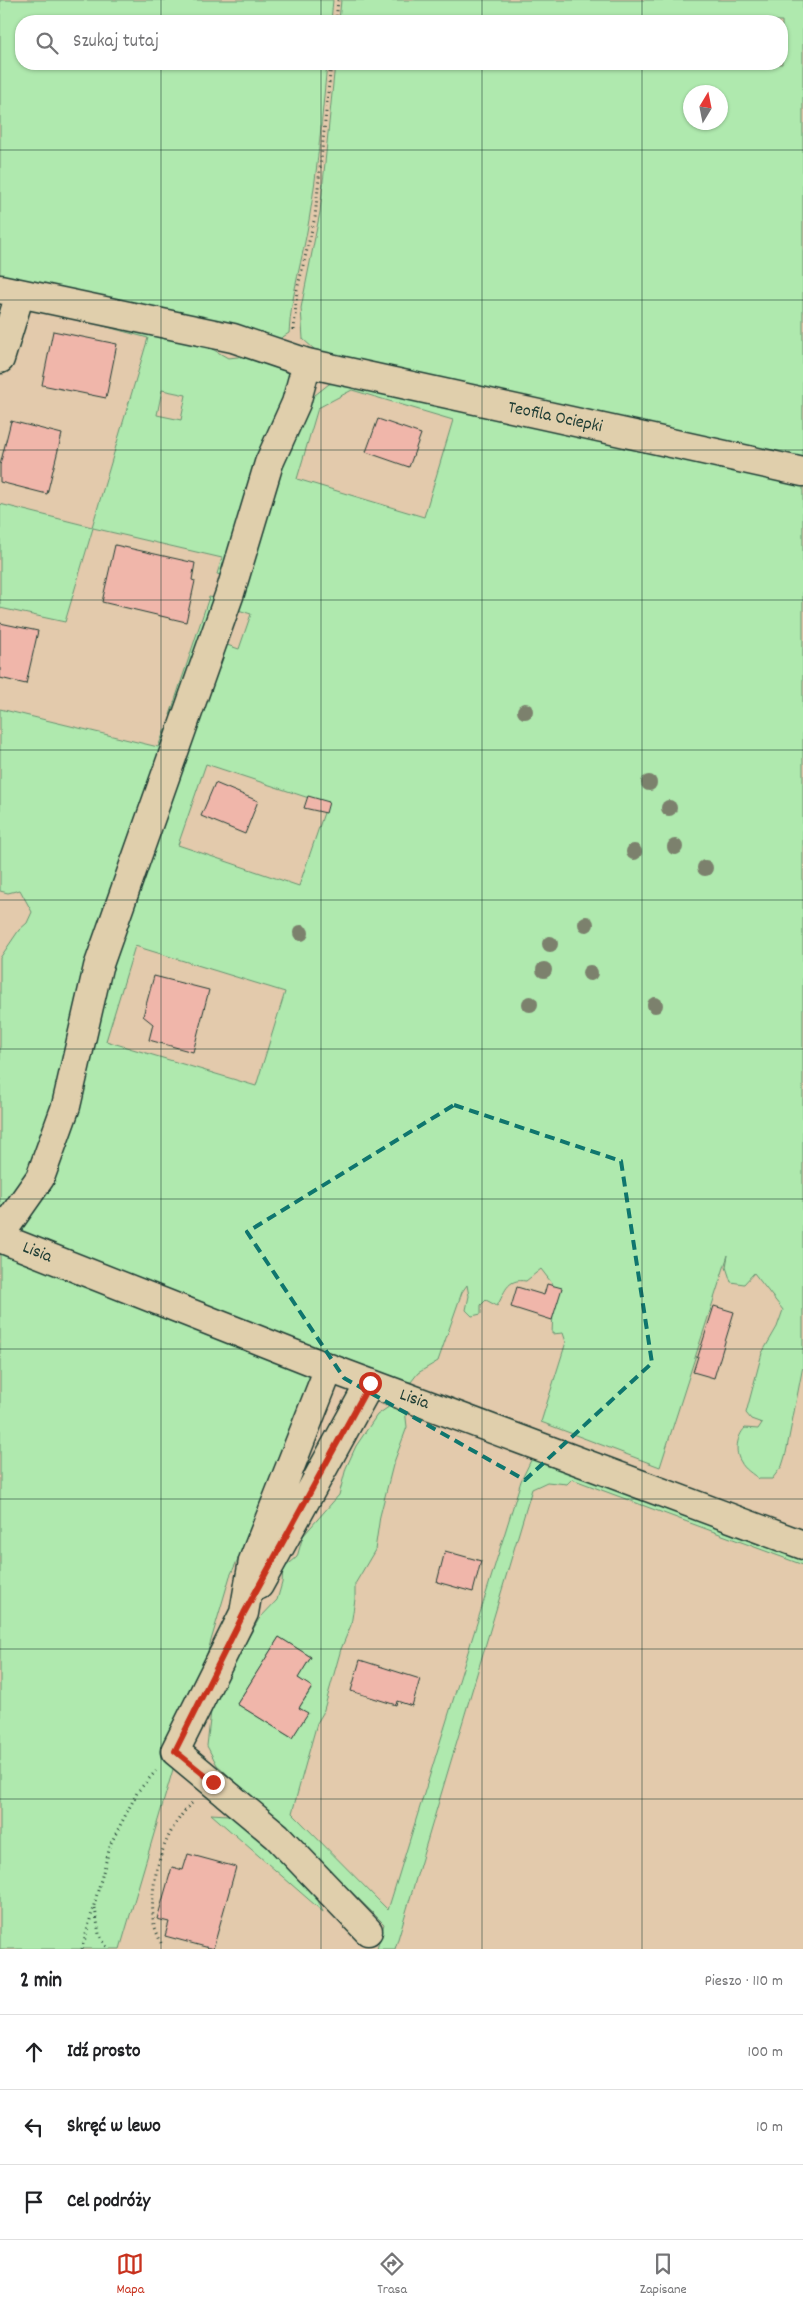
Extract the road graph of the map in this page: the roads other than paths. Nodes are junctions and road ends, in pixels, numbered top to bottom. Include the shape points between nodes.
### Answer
1 (10, 291) edge
2 (0, 359) edge
3 (307, 363) junction
4 (803, 472) edge
5 (0, 1237) edge
6 (330, 1368) junction
7 (370, 1383) junction
8 (803, 1545) edge
9 (244, 1613) junction
10 (368, 1931) dead end

1 - 2 street
1 - 3 street, Teofila Ociepki via 233,338
3 - 4 street, Teofila Ociepki
3 - 5 street via 296,403 269,463 230,593 98,967 63,1115 40,1178
5 - 6 street, Lisia
6 - 7 street, Lisia
6 - 9 street via 253,1561
7 - 8 street, Lisia
7 - 9 street
9 - 10 street via 175,1751 277,1836

